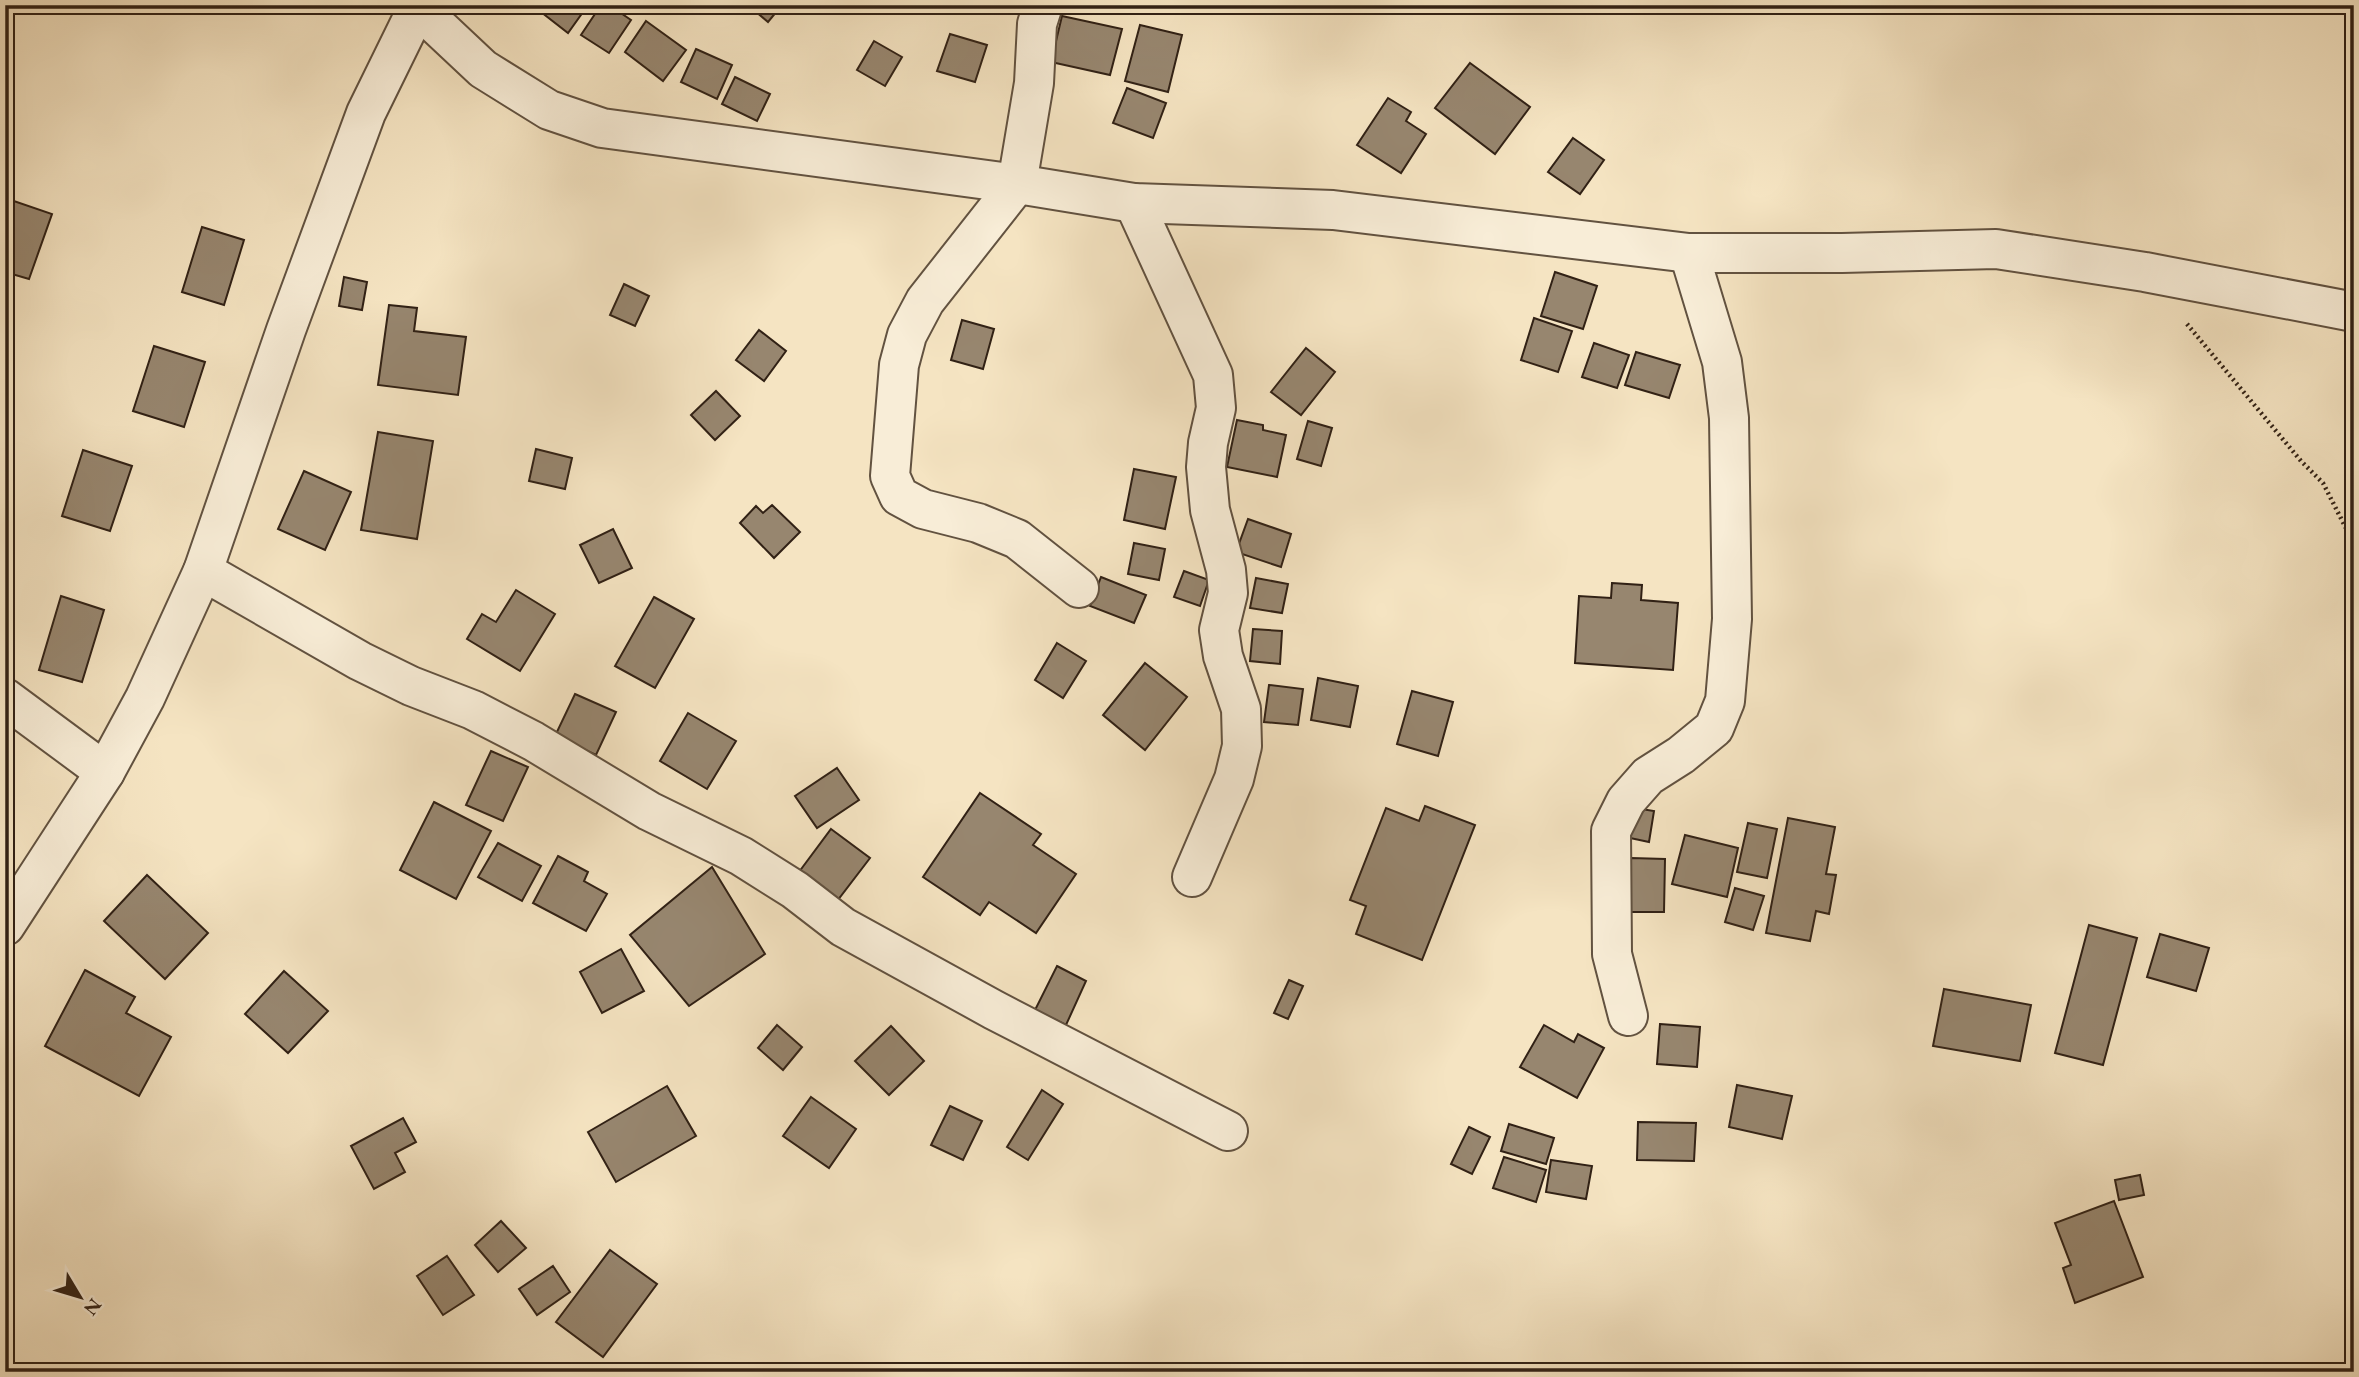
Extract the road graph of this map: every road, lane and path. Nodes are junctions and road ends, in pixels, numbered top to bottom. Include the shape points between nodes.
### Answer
1 (1043, 5) edge
2 (418, 7) edge
3 (1017, 184) junction
4 (1134, 203) junction
5 (1689, 253) junction
6 (2145, 272) junction
7 (2354, 312) edge
8 (2354, 544) edge
9 (203, 571) junction
10 (1079, 588) dead end
11 (5, 698) edge
12 (105, 772) junction
13 (1192, 877) dead end
14 (5, 926) edge
15 (1628, 1016) dead end
16 (1228, 1131) dead end

1 - 3 street
2 - 3 street via 483,69 549,110 602,128
2 - 9 street via 366,113
3 - 4 street
3 - 10 street via 925,301 907,335 899,365 890,476 899,496 923,509 1017,539
4 - 5 street via 1333,210
4 - 13 street via 1213,375 1216,408 1206,467 1210,510 1226,570 1227,593 1219,630 1241,709 1242,746 1234,779
5 - 6 street via 1996,249
5 - 15 street via 1722,362 1729,418 1732,619 1725,701 1714,727 1648,776 1626,801 1611,831 1612,954
6 - 7 street
6 - 8 path via 2323,483
9 - 12 street via 145,698
9 - 16 street via 360,661 533,741 649,811 741,856 843,927
11 - 12 street
12 - 14 street

